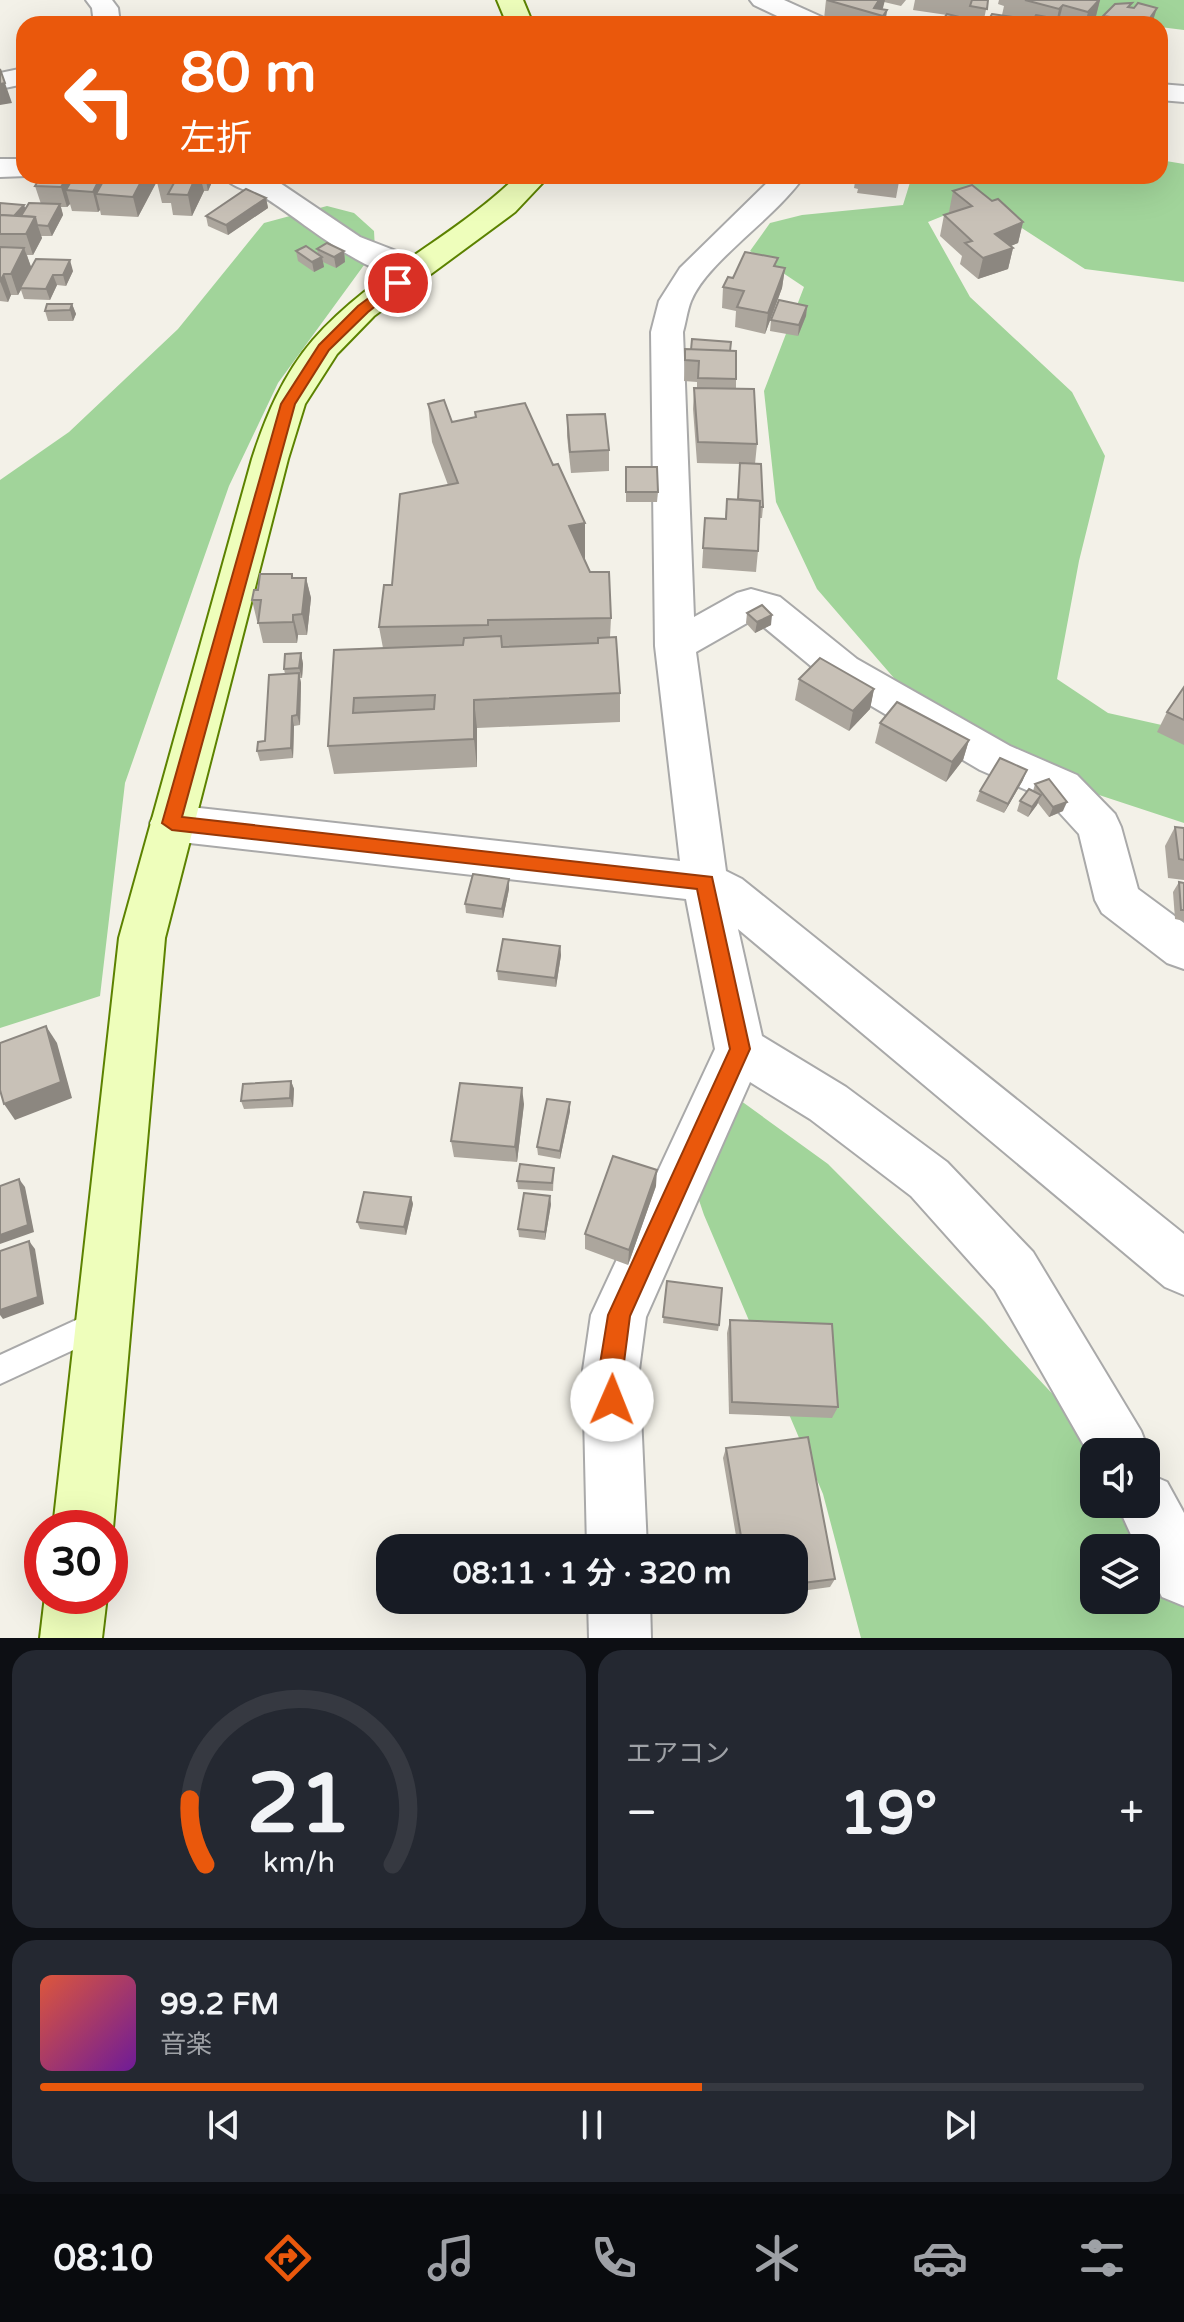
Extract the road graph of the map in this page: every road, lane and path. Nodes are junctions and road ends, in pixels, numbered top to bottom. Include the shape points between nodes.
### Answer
1 (763, 0) edge
2 (798, 16) edge
3 (260, 184) edge
4 (526, 184) edge
5 (784, 184) edge
6 (416, 270) junction
7 (675, 646) junction
8 (172, 823) junction
9 (705, 882) junction
10 (1184, 949) edge
11 (740, 1049) junction
12 (1184, 1268) edge
13 (106, 1320) junction
14 (0, 1370) edge
15 (1112, 1438) edge
16 (85, 1510) edge
17 (1154, 1518) edge
18 (617, 1534) edge
19 (1184, 1575) edge
20 (74, 1614) edge
21 (619, 1614) edge
22 (71, 1638) edge
23 (620, 1638) edge

1 - 2 street
3 - 6 street via 281,192 366,252
4 - 6 street
5 - 7 street via 691,275 675,301 667,332
6 - 8 street via 363,309 324,348 288,404
7 - 9 street
7 - 10 street via 751,603 766,607 843,670 995,758 1062,787 1099,827 1118,900
8 - 9 street
8 - 13 street via 142,938
9 - 11 street
9 - 12 street via 726,892
11 - 15 street via 828,1103 929,1179 1014,1271
11 - 18 street via 619,1315 611,1370
13 - 14 lane
13 - 16 street
17 - 19 street
20 - 22 street
21 - 23 street

